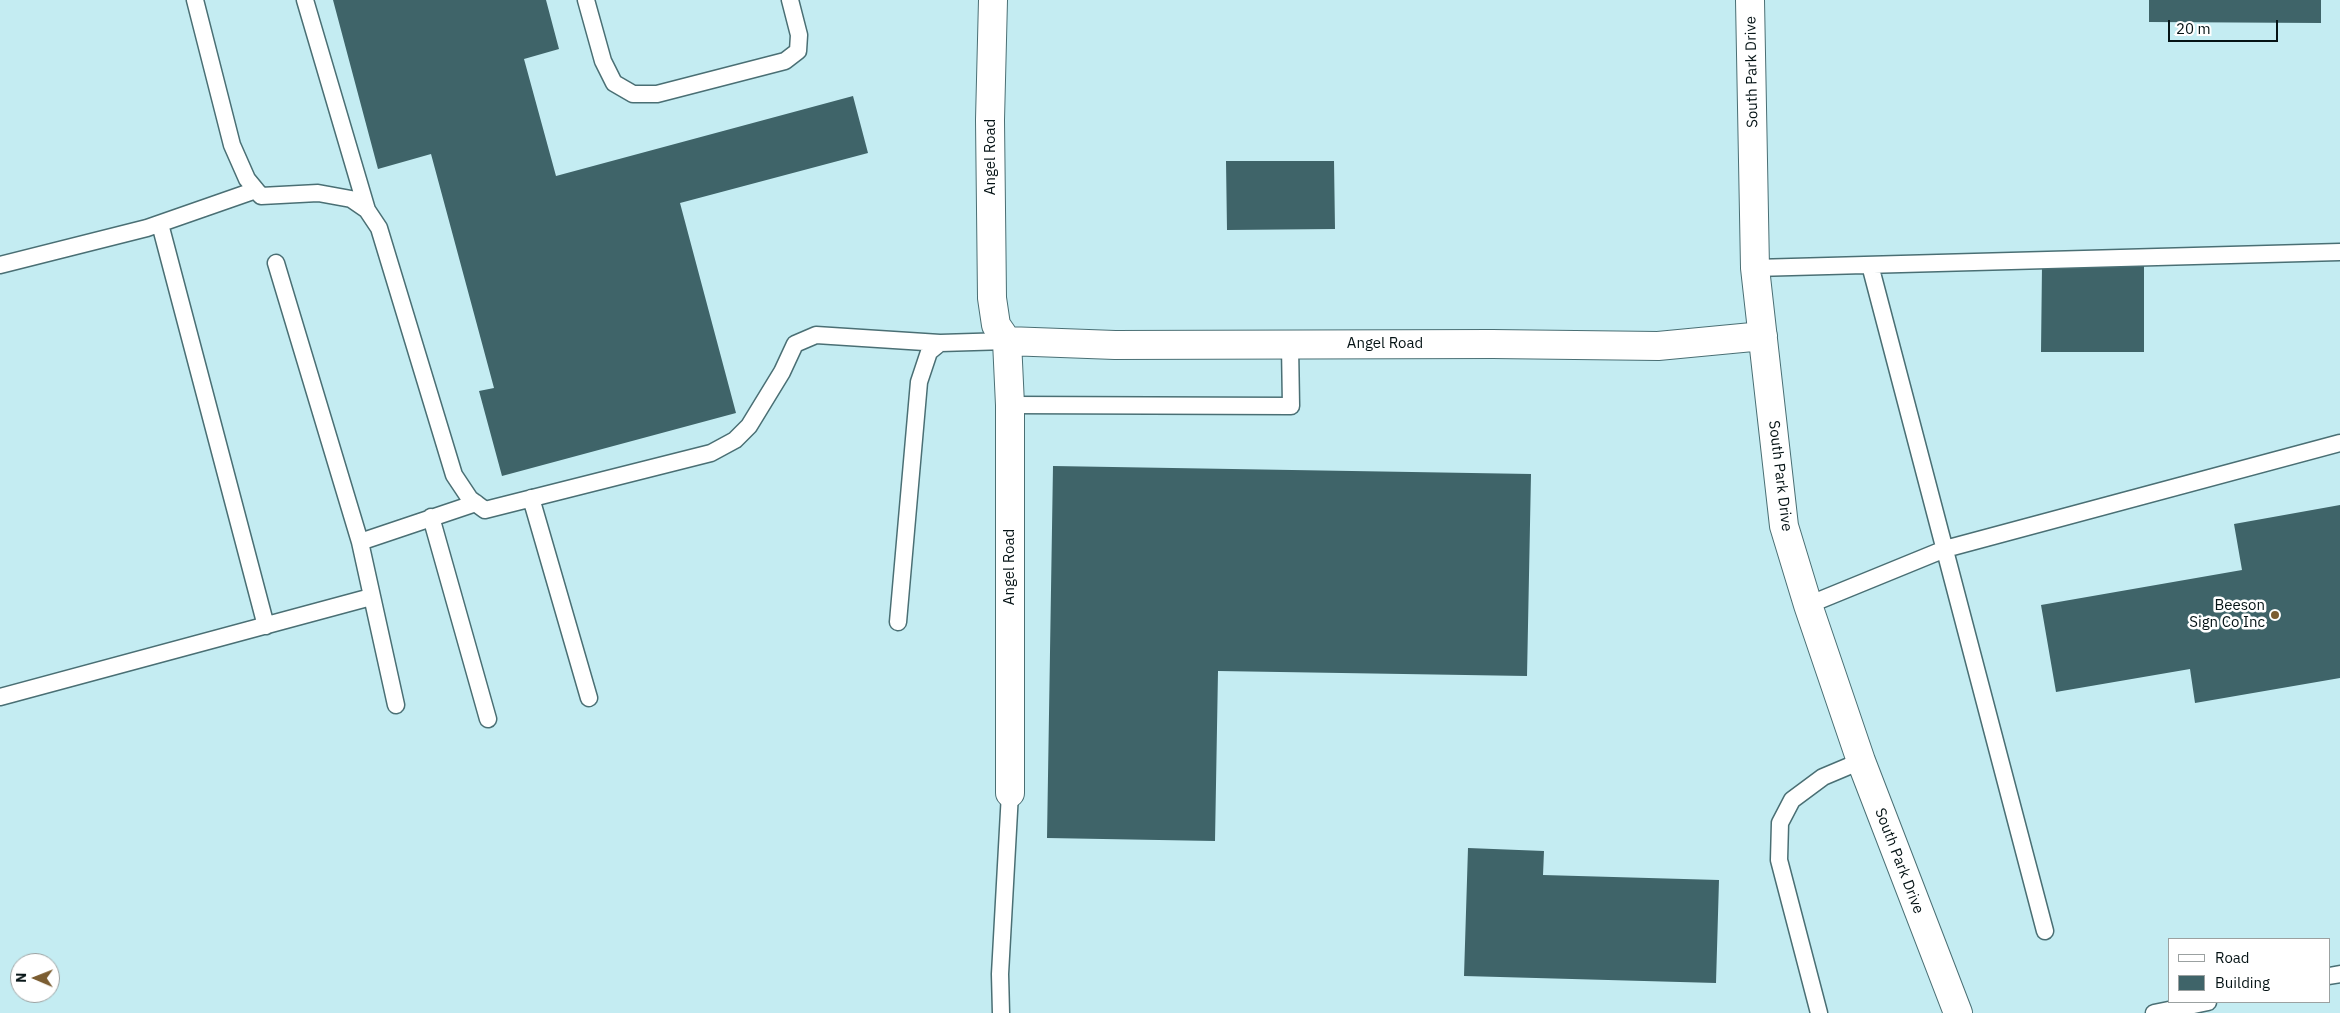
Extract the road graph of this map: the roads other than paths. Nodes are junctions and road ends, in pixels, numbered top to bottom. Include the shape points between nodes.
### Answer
1 (195, 0) edge
2 (305, 0) edge
3 (586, 0) edge
4 (790, 0) edge
5 (993, 0) edge
6 (1750, 0) edge
7 (256, 190) junction
8 (367, 210) junction
9 (160, 224) junction
10 (2340, 252) edge
11 (276, 264) dead end
12 (0, 265) edge
13 (1870, 265) junction
14 (1756, 268) junction
15 (1763, 336) junction
16 (1007, 341) junction
17 (940, 343) junction
18 (1290, 345) junction
19 (1010, 405) junction
20 (2340, 443) edge
21 (531, 498) junction
22 (476, 503) junction
23 (431, 517) junction
24 (360, 542) junction
25 (1945, 549) junction
26 (371, 596) junction
27 (1808, 605) junction
28 (898, 622) dead end
29 (266, 626) junction
30 (0, 698) edge
31 (589, 698) dead end
32 (396, 705) dead end
33 (488, 719) dead end
34 (1861, 761) junction
35 (1010, 793) joint
36 (2045, 931) dead end
37 (2203, 1003) edge
38 (1001, 1013) edge
39 (1819, 1013) edge
40 (1958, 1013) edge
41 (2154, 1013) edge

1 - 7 lane via 232,145 247,179
2 - 8 lane
3 - 4 lane via 603,61 614,84 633,94 657,94 786,61 798,51 799,35
5 - 16 street, Angel Road via 990,120 992,298 996,325
6 - 14 street, South Park Drive
7 - 8 lane via 261,196 318,193 351,199
7 - 9 lane
8 - 22 lane via 379,228 454,475
9 - 12 lane
9 - 29 lane
10 - 13 lane
11 - 24 lane
13 - 14 lane
13 - 25 lane
14 - 15 street, South Park Drive
15 - 18 street, Angel Road via 1658,346
15 - 27 street, South Park Drive via 1784,526
16 - 17 lane
16 - 18 street, Angel Road
16 - 19 street, Angel Road
17 - 21 lane via 816,335 794,344 782,372 749,426 735,440 711,453
17 - 28 lane via 929,352 919,382
18 - 19 lane via 1290,406
19 - 35 street, Angel Road
20 - 25 lane
21 - 22 lane via 485,510
21 - 31 lane
22 - 23 lane
23 - 24 lane
23 - 33 lane
24 - 26 lane
25 - 27 lane
25 - 36 lane
26 - 29 lane
26 - 32 lane
27 - 34 street, South Park Drive
29 - 30 lane
34 - 39 lane via 1823,777 1792,800 1780,823 1779,860
34 - 40 street, South Park Drive
35 - 38 lane via 1000,974
37 - 41 lane

